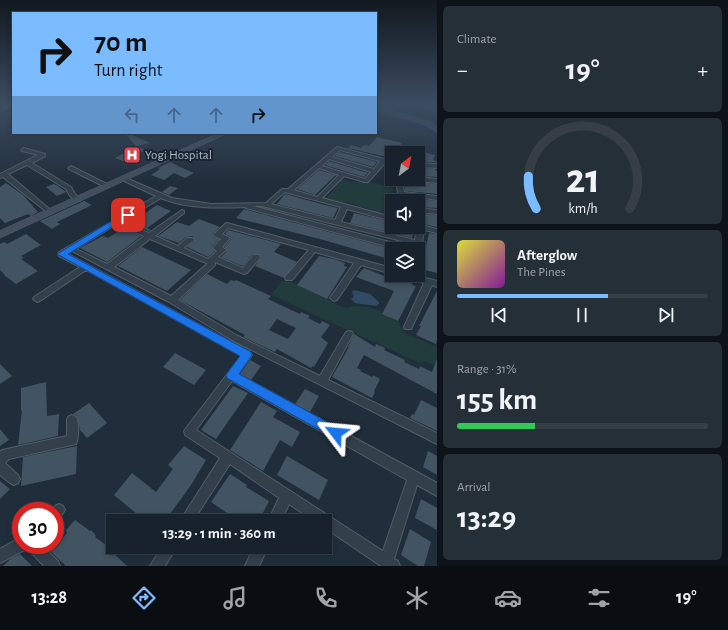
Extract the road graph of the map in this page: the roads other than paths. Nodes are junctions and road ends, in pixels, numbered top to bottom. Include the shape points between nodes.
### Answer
1 (223, 134) edge
2 (24, 150) dead end
3 (328, 157) junction
4 (384, 161) joint
5 (28, 163) junction
6 (425, 165) edge
7 (317, 166) junction
8 (437, 166) edge
9 (71, 168) dead end
10 (375, 171) junction
11 (342, 174) junction
12 (2, 175) edge
13 (124, 179) junction
14 (425, 180) edge
15 (437, 181) edge
16 (107, 186) junction
17 (400, 186) edge
18 (289, 191) junction
19 (401, 193) joint
20 (160, 196) junction
21 (437, 198) edge
22 (318, 199) junction
23 (78, 200) junction
24 (239, 204) junction
25 (267, 204) junction
26 (345, 206) junction
27 (425, 211) edge
28 (50, 212) junction
29 (182, 212) dead end
30 (437, 212) edge
31 (385, 217) edge
32 (225, 219) dead end
33 (117, 222) junction
34 (337, 223) junction
35 (425, 227) edge
36 (437, 231) edge
37 (0, 235) edge
38 (150, 236) junction
39 (190, 240) dead end
40 (403, 242) edge
41 (385, 243) edge
42 (179, 249) junction
43 (314, 249) junction
44 (76, 251) dead end
45 (256, 257) dead end
46 (211, 260) junction
47 (359, 262) junction
48 (385, 264) edge
49 (85, 267) junction
50 (108, 267) junction
51 (385, 269) edge
52 (425, 277) edge
53 (289, 278) dead end
54 (434, 282) edge
55 (334, 298) dead end
56 (37, 300) dead end
57 (172, 300) junction
58 (408, 327) dead end
59 (349, 334) dead end
60 (231, 375) junction
61 (322, 382) junction
62 (72, 420) dead end
63 (437, 439) edge
64 (228, 457) junction
65 (0, 460) edge
66 (0, 466) edge
67 (414, 477) junction
68 (14, 479) dead end
69 (437, 490) edge
70 (287, 496) junction
71 (191, 514) edge
72 (278, 514) edge
73 (314, 514) edge
74 (332, 526) edge
75 (12, 549) edge
76 (41, 554) edge
77 (165, 554) edge
78 (258, 554) edge
79 (0, 556) edge
80 (390, 564) edge
81 (53, 566) edge
82 (157, 566) edge
83 (252, 566) edge

1 - 13 main road
2 - 5 street via 43,155
3 - 4 street via 339,148
3 - 7 street
3 - 10 street
4 - 10 street
5 - 12 street
5 - 23 street via 69,188
6 - 8 street
7 - 11 street
7 - 18 street
9 - 16 street
10 - 11 street via 366,181
11 - 22 street
12 - 28 street
13 - 16 main road
13 - 20 street
14 - 15 street
16 - 23 main road
17 - 19 street
18 - 22 street
18 - 25 street via 284,190
19 - 21 street
20 - 24 street via 170,200 211,206
20 - 33 street
22 - 26 street
23 - 28 main road
24 - 25 street
24 - 41 street
25 - 34 street
26 - 31 street
26 - 34 street
27 - 30 street
28 - 37 main road
29 - 38 street
32 - 48 street
33 - 38 street
33 - 49 street via 62,254
34 - 40 street
35 - 36 street
38 - 42 street
38 - 50 street
39 - 42 street
42 - 46 street
43 - 46 street via 227,224 217,235 226,238 217,248 222,250
43 - 47 street
43 - 53 street
44 - 50 street
45 - 46 street via 244,271
46 - 57 street via 212,263
47 - 51 street
47 - 55 street
49 - 56 street
49 - 60 street via 247,355
50 - 57 street
52 - 54 street
54 - 58 street
57 - 61 street via 235,338
59 - 61 street
60 - 64 street via 189,431
60 - 67 street
61 - 63 street
62 - 65 street via 72,440 6,454
64 - 70 street
64 - 71 street
66 - 68 street
67 - 69 street
67 - 80 street
70 - 72 street
70 - 73 street
74 - 80 street
75 - 79 street
76 - 81 street
77 - 82 street
78 - 83 street

